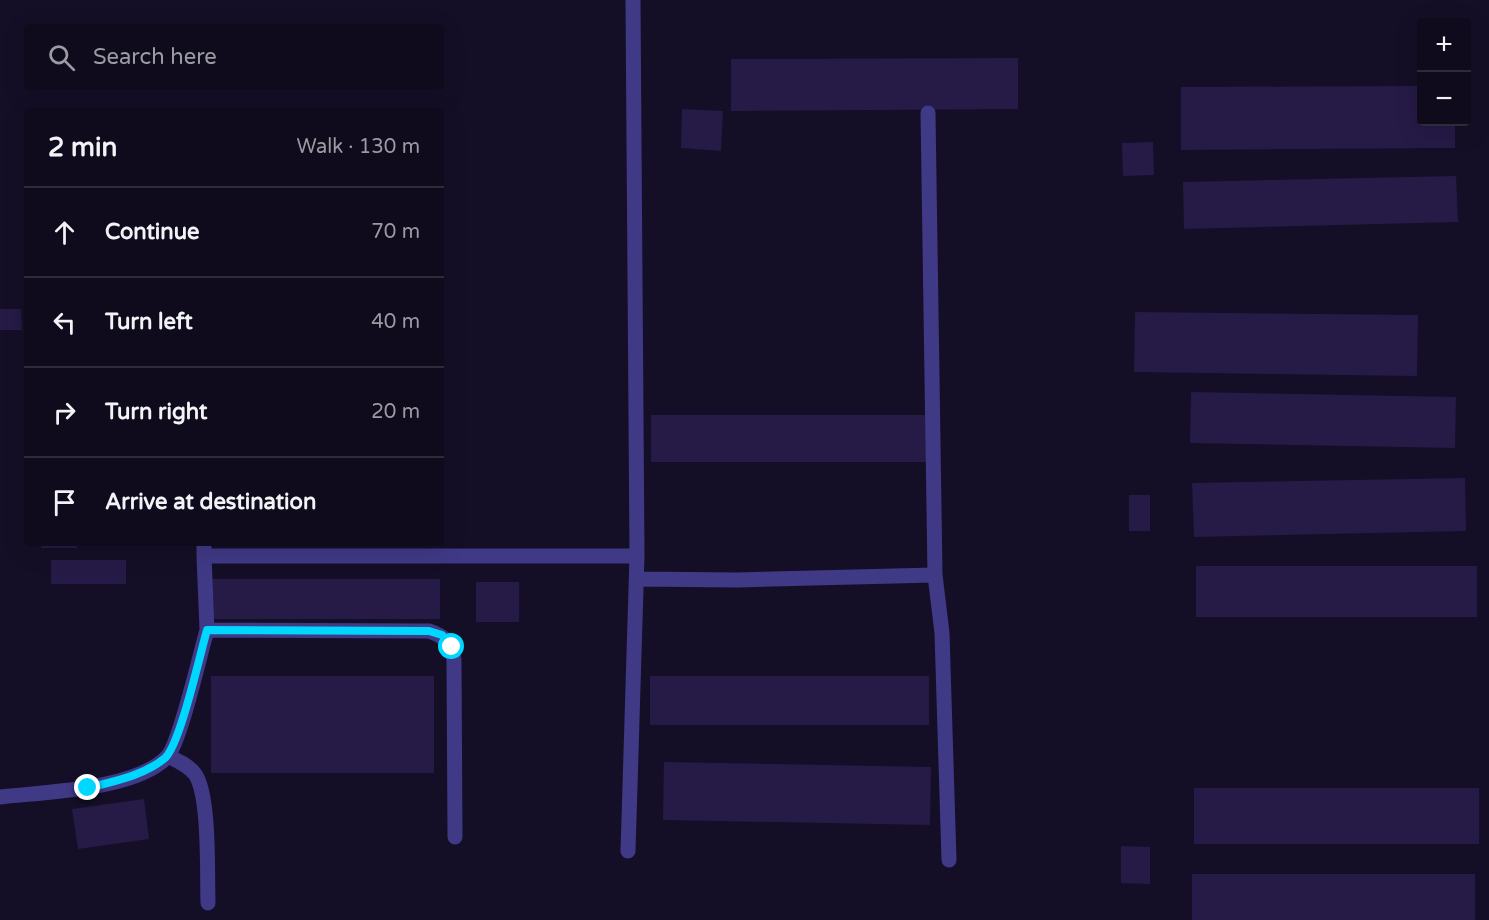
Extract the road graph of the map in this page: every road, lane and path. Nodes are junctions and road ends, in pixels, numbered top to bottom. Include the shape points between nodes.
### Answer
1 (633, 0) edge
2 (928, 112) dead end
3 (204, 549) edge
4 (637, 556) junction
5 (935, 576) junction
6 (637, 579) junction
7 (207, 630) junction
8 (168, 756) junction
9 (0, 797) edge
10 (455, 837) dead end
11 (628, 851) dead end
12 (949, 860) dead end
13 (208, 903) dead end

1 - 4 lane
2 - 5 lane
3 - 4 lane
3 - 7 lane
4 - 6 lane
5 - 6 lane
5 - 12 lane via 942,633
6 - 11 lane
7 - 8 lane
7 - 10 lane via 429,631 442,635 452,647 454,660
8 - 9 lane via 149,769 97,786
8 - 13 lane via 184,764 200,783 205,810

